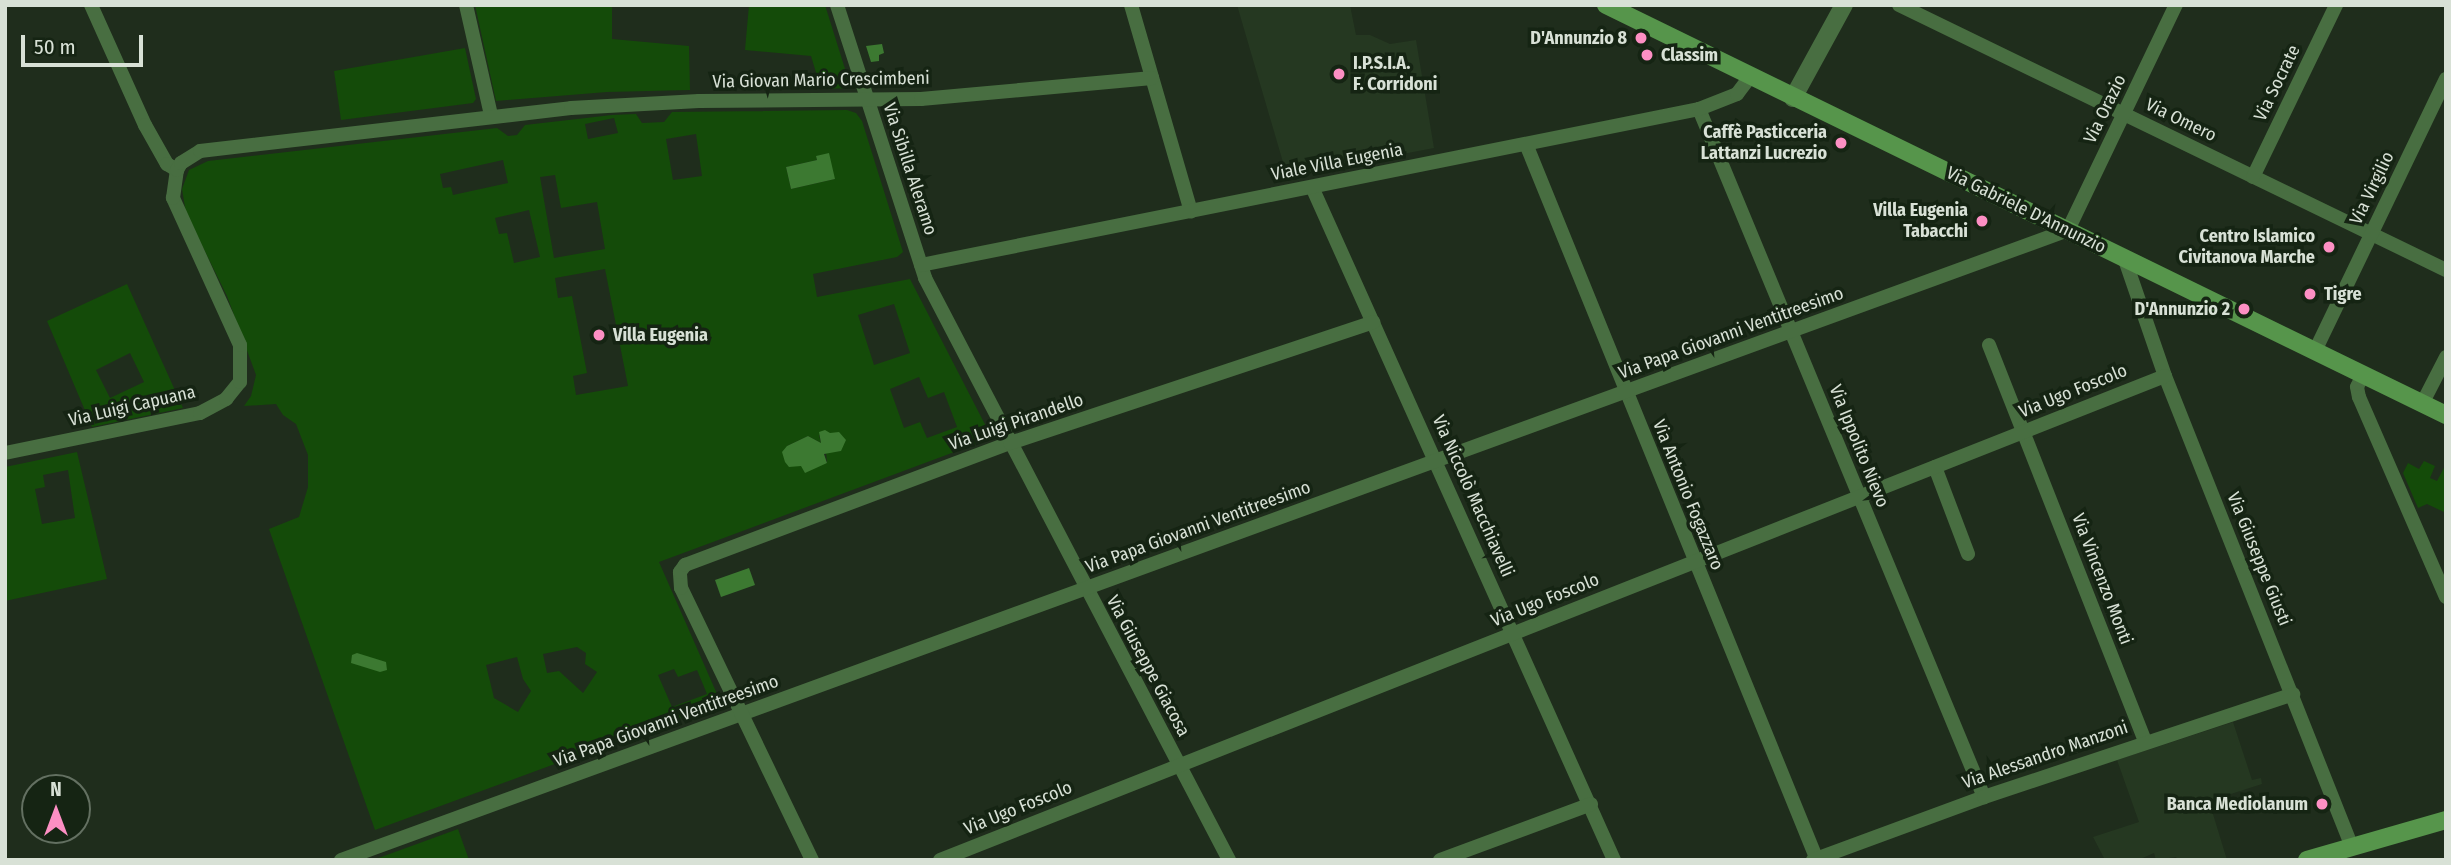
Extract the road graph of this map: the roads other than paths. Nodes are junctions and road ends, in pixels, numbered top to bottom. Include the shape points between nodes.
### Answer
1 (91, 5) edge
2 (466, 5) edge
3 (836, 5) edge
4 (1131, 5) edge
5 (1606, 5) edge
6 (1844, 5) edge
7 (1899, 5) edge
8 (2176, 5) edge
9 (2336, 5) edge
10 (1750, 77) junction
11 (1152, 78) junction
12 (2446, 79) edge
13 (1793, 98) junction
14 (867, 100) junction
15 (1699, 109) junction
16 (2124, 114) junction
17 (491, 115) junction
18 (1526, 144) junction
19 (177, 170) junction
20 (2253, 177) junction
21 (1312, 187) junction
22 (1191, 211) junction
23 (2068, 230) junction
24 (2372, 234) junction
25 (2124, 257) junction
26 (921, 265) junction
27 (2142, 266) junction
28 (2446, 270) edge
29 (2133, 284) junction
30 (1373, 322) junction
31 (1791, 332) junction
32 (1990, 345) dead end
33 (2315, 351) junction
34 (2446, 357) edge
35 (2363, 374) junction
36 (2165, 376) junction
37 (1624, 392) junction
38 (2422, 404) junction
39 (2446, 415) edge
40 (2023, 431) junction
41 (1010, 443) junction
42 (5, 453) edge
43 (1436, 461) junction
44 (1935, 467) junction
45 (1859, 496) junction
46 (1968, 554) dead end
47 (1694, 562) junction
48 (1085, 589) junction
49 (2446, 597) edge
50 (1513, 633) junction
51 (2293, 694) junction
52 (740, 715) junction
53 (2145, 741) junction
54 (1179, 766) junction
55 (1983, 797) junction
56 (1591, 804) junction
57 (2446, 820) edge
58 (2344, 852) edge
59 (1815, 859) edge
60 (341, 860) edge
61 (812, 860) edge
62 (940, 860) edge
63 (1229, 860) edge
64 (1440, 860) edge
65 (1614, 860) edge
66 (2306, 860) edge

1 - 19 street via 149,134 167,164
2 - 17 street
3 - 14 street, Via Sibilla Aleramo
4 - 11 street
5 - 10 main road, Via Gabriele D'Annunzio
6 - 13 street
7 - 16 street, Via Omero
8 - 16 street, Via Orazio
9 - 20 street, Via Socrate
10 - 13 main road, Via Gabriele D'Annunzio
10 - 15 street, Viale Villa Eugenia via 1737,94
11 - 14 street, Via Giovan Mario Crescimbeni
11 - 22 street
12 - 24 street, Via Virgilio
13 - 23 main road, Via Gabriele D'Annunzio
14 - 17 street, Via Giovan Mario Crescimbeni via 653,102
14 - 26 street, Via Sibilla Aleramo
15 - 18 street, Viale Villa Eugenia
15 - 31 street, Via Ippolito Nievo
16 - 20 street, Via Omero
16 - 23 street, Via Orazio
17 - 19 street via 214,147 190,156
18 - 21 street, Viale Villa Eugenia
18 - 37 street, Via Antonio Fogazzaro
19 - 42 street, Via Luigi Capuana via 173,188 176,208 240,345 240,382 226,399 200,413
20 - 24 street, Via Omero
21 - 22 street, Viale Villa Eugenia
21 - 30 street, Via Niccolò Macchiavelli
22 - 26 street, Viale Villa Eugenia
23 - 25 main road, Via Gabriele D'Annunzio
23 - 31 street, Via Papa Giovanni Ventitreesimo
24 - 28 street, Via Omero
24 - 33 street, Via Virgilio
25 - 27 main road, Via Gabriele D'Annunzio
25 - 29 street, Via Giuseppe Giusti
26 - 41 street, Via Giuseppe Giacosa
27 - 29 street
27 - 33 main road, Via Gabriele D'Annunzio
29 - 36 street, Via Giuseppe Giusti
30 - 41 street, Via Luigi Pirandello
30 - 43 street, Via Niccolò Macchiavelli
31 - 37 street, Via Papa Giovanni Ventitreesimo
31 - 45 street, Via Ippolito Nievo
32 - 40 street, Via Vincenzo Monti
33 - 35 main road, Via Gabriele D'Annunzio
34 - 38 street
35 - 38 main road, Via Gabriele D'Annunzio
35 - 49 street via 2357,387 2359,397
36 - 40 street, Via Ugo Foscolo
36 - 51 street, Via Giuseppe Giusti
37 - 43 street, Via Papa Giovanni Ventitreesimo
37 - 47 street, Via Antonio Fogazzaro
38 - 39 main road, Via Gabriele D'Annunzio
40 - 44 street, Via Ugo Foscolo
40 - 53 street, Via Vincenzo Monti
41 - 48 street, Via Giuseppe Giacosa
41 - 52 street, Via Luigi Pirandello via 692,560 680,572 681,589
43 - 48 street, Via Papa Giovanni Ventitreesimo
43 - 50 street, Via Niccolò Macchiavelli
44 - 45 street, Via Ugo Foscolo
44 - 46 street
45 - 47 street, Via Ugo Foscolo
45 - 55 street, Via Ippolito Nievo
47 - 50 street, Via Ugo Foscolo
47 - 59 street, Via Antonio Fogazzaro
48 - 52 street, Via Papa Giovanni Ventitreesimo
48 - 54 street, Via Giuseppe Giacosa
50 - 54 street, Via Ugo Foscolo
50 - 56 street, Via Niccolò Macchiavelli
51 - 53 street, Via Alessandro Manzoni
51 - 58 street, Via Giuseppe Giusti
52 - 60 street, Via Papa Giovanni Ventitreesimo
52 - 61 street
53 - 55 street, Via Alessandro Manzoni
54 - 62 street, Via Ugo Foscolo
54 - 63 street, Via Giuseppe Giacosa
55 - 59 street, Via Alessandro Manzoni
56 - 64 street
56 - 65 street, Via Niccolò Macchiavelli
57 - 58 main road
58 - 66 main road

